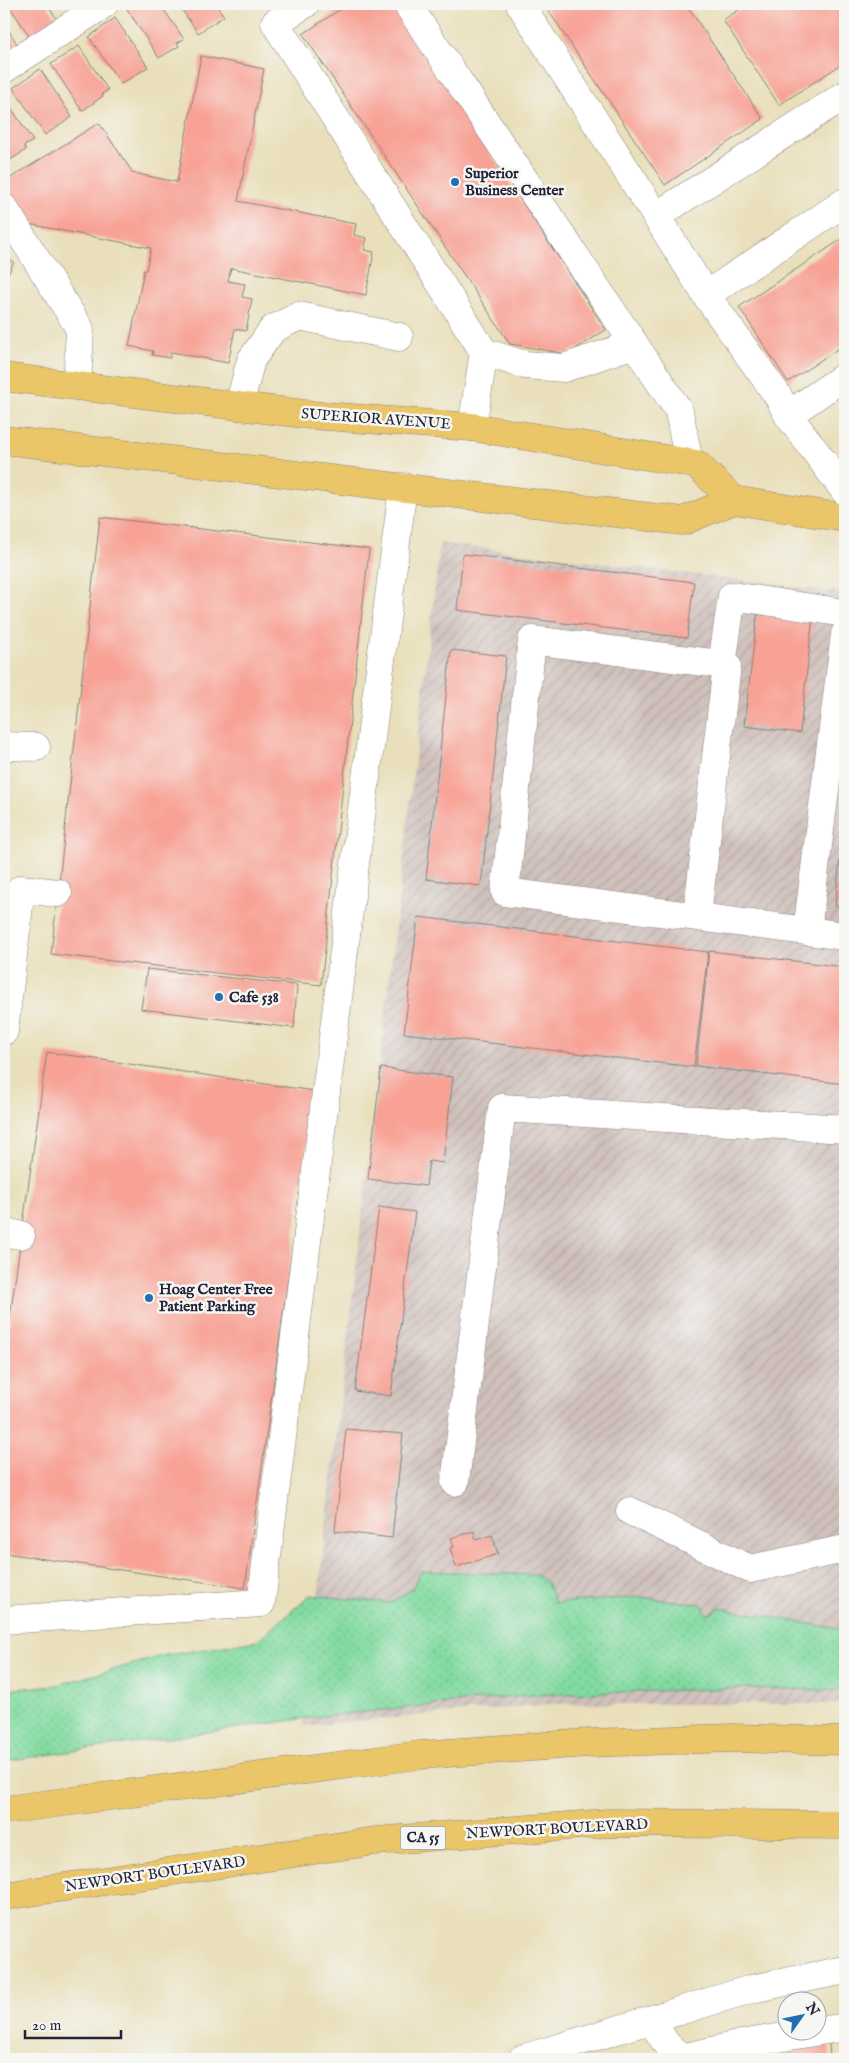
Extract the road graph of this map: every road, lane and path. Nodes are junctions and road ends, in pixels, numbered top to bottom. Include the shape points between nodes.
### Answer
1 (305, 4) edge
2 (408, 4) edge
3 (520, 4) edge
4 (93, 7) edge
5 (4, 69) edge
6 (845, 95) edge
7 (845, 202) edge
8 (4, 208) edge
9 (656, 216) junction
10 (706, 295) junction
11 (399, 337) dead end
12 (634, 344) junction
13 (484, 352) junction
14 (845, 376) edge
15 (4, 377) edge
16 (77, 386) junction
17 (238, 406) junction
18 (788, 415) junction
19 (472, 427) junction
20 (4, 440) edge
21 (689, 463) junction
22 (403, 487) junction
23 (845, 491) edge
24 (734, 500) junction
25 (845, 518) edge
26 (845, 612) edge
27 (845, 635) edge
28 (722, 665) junction
29 (4, 746) edge
30 (36, 747) dead end
31 (58, 893) dead end
32 (697, 916) junction
33 (807, 931) junction
34 (845, 936) edge
35 (4, 1031) edge
36 (845, 1129) edge
37 (455, 1482) dead end
38 (630, 1511) dead end
39 (845, 1549) edge
40 (4, 1620) edge
41 (845, 1741) edge
42 (4, 1810) edge
43 (845, 1825) edge
44 (4, 1896) edge
45 (845, 1970) edge
46 (651, 2020) junction
47 (845, 2027) edge
48 (522, 2059) edge

1 - 13 street via 275,23
2 - 12 street
3 - 9 street
4 - 5 street
6 - 9 street
7 - 10 street
8 - 16 street via 80,329
9 - 10 street
10 - 18 street
11 - 17 street via 299,316 273,329 250,360
12 - 13 street via 564,368 524,365
12 - 21 street via 679,411
13 - 19 street
14 - 18 street
15 - 16 main road, SUPERIOR AVENUE
16 - 17 main road, SUPERIOR AVENUE
17 - 19 main road, SUPERIOR AVENUE
18 - 23 street
19 - 21 main road, SUPERIOR AVENUE
20 - 22 main road
21 - 24 main road, SUPERIOR AVENUE via 696,464
22 - 24 main road via 683,521
22 - 40 street via 261,1603
24 - 25 main road
26 - 28 street via 732,596
27 - 33 street
28 - 32 street via 727,666
28 - 32 street via 532,640 505,892
29 - 30 street
31 - 35 street via 21,888
32 - 33 street
33 - 34 street
36 - 37 street via 502,1108
38 - 39 street via 750,1569
41 - 42 main road via 732,1738 588,1743 419,1756
43 - 44 main road, NEWPORT BOULEVARD / CA 55 via 608,1823 385,1841
45 - 46 street via 751,1989
46 - 47 street via 667,2045 686,2057 741,2044
46 - 48 street

